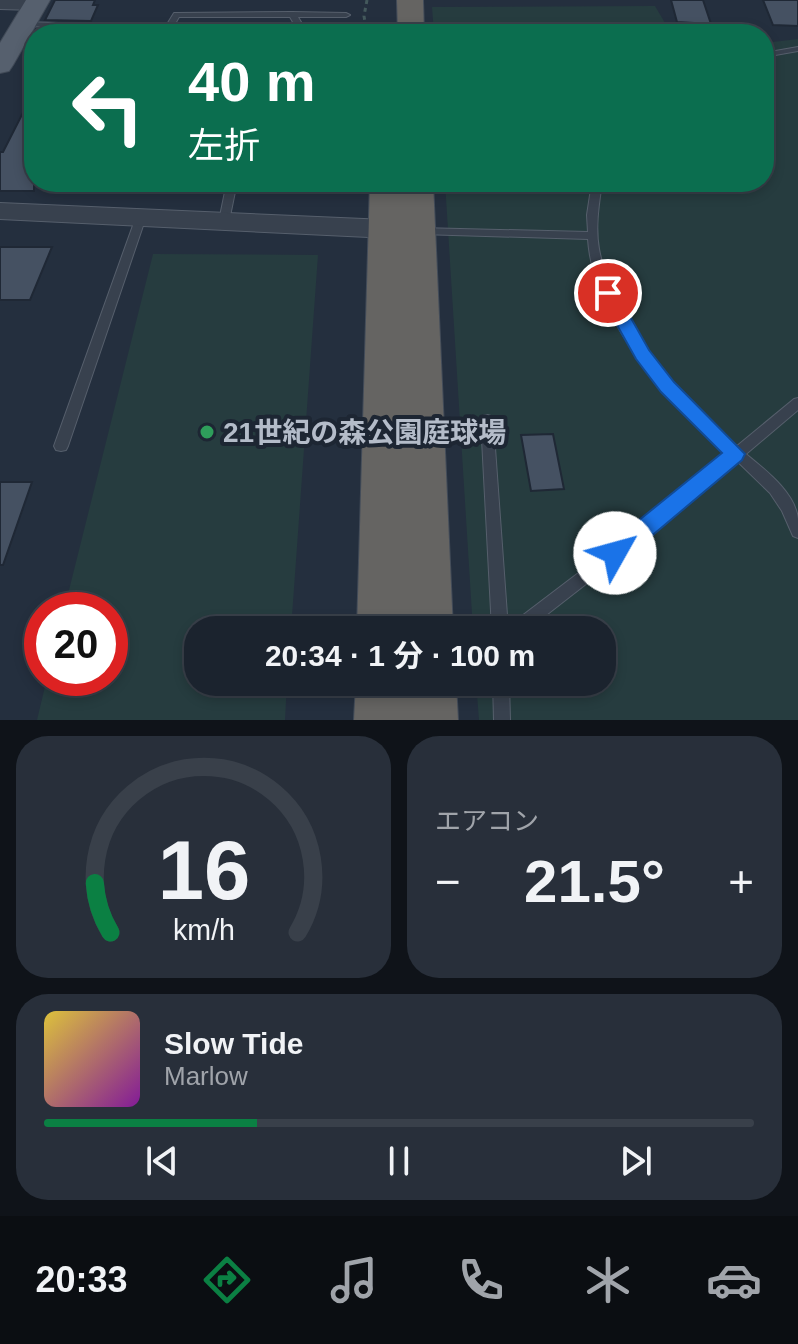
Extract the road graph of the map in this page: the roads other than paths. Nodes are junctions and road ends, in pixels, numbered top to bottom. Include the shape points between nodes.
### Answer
1 (387, 0) edge
2 (410, 0) edge
3 (0, 4) edge
4 (32, 9) edge
5 (292, 14) junction
6 (346, 15) dead end
7 (123, 24) edge
8 (171, 24) edge
9 (298, 24) edge
10 (387, 24) edge
11 (411, 24) edge
12 (798, 49) edge
13 (774, 53) edge
14 (0, 65) edge
15 (230, 192) edge
16 (389, 192) edge
17 (414, 192) edge
18 (595, 192) edge
19 (0, 211) edge
20 (141, 217) junction
21 (224, 221) junction
22 (402, 230) junction
23 (592, 236) junction
24 (798, 403) edge
25 (487, 420) dead end
26 (61, 446) dead end
27 (735, 454) junction
28 (798, 532) edge
29 (383, 616) edge
30 (427, 616) edge
31 (499, 616) edge
32 (533, 616) edge
33 (382, 696) edge
34 (430, 696) edge
35 (501, 696) edge
36 (381, 720) edge
37 (431, 720) edge
38 (502, 720) edge

1 - 10 highway
2 - 11 highway
3 - 4 street
4 - 7 lane
4 - 14 main road
5 - 6 lane
5 - 8 lane via 177,15
5 - 9 lane
12 - 13 lane
15 - 21 lane
16 - 22 highway
17 - 22 highway
18 - 23 lane
19 - 20 street
20 - 21 street
20 - 26 lane
21 - 22 street
22 - 23 lane
22 - 29 highway
22 - 30 highway
23 - 27 lane via 608,293 642,355
24 - 27 lane
25 - 31 lane
27 - 28 lane via 782,498
27 - 32 lane
33 - 36 highway
34 - 37 highway
35 - 38 lane

